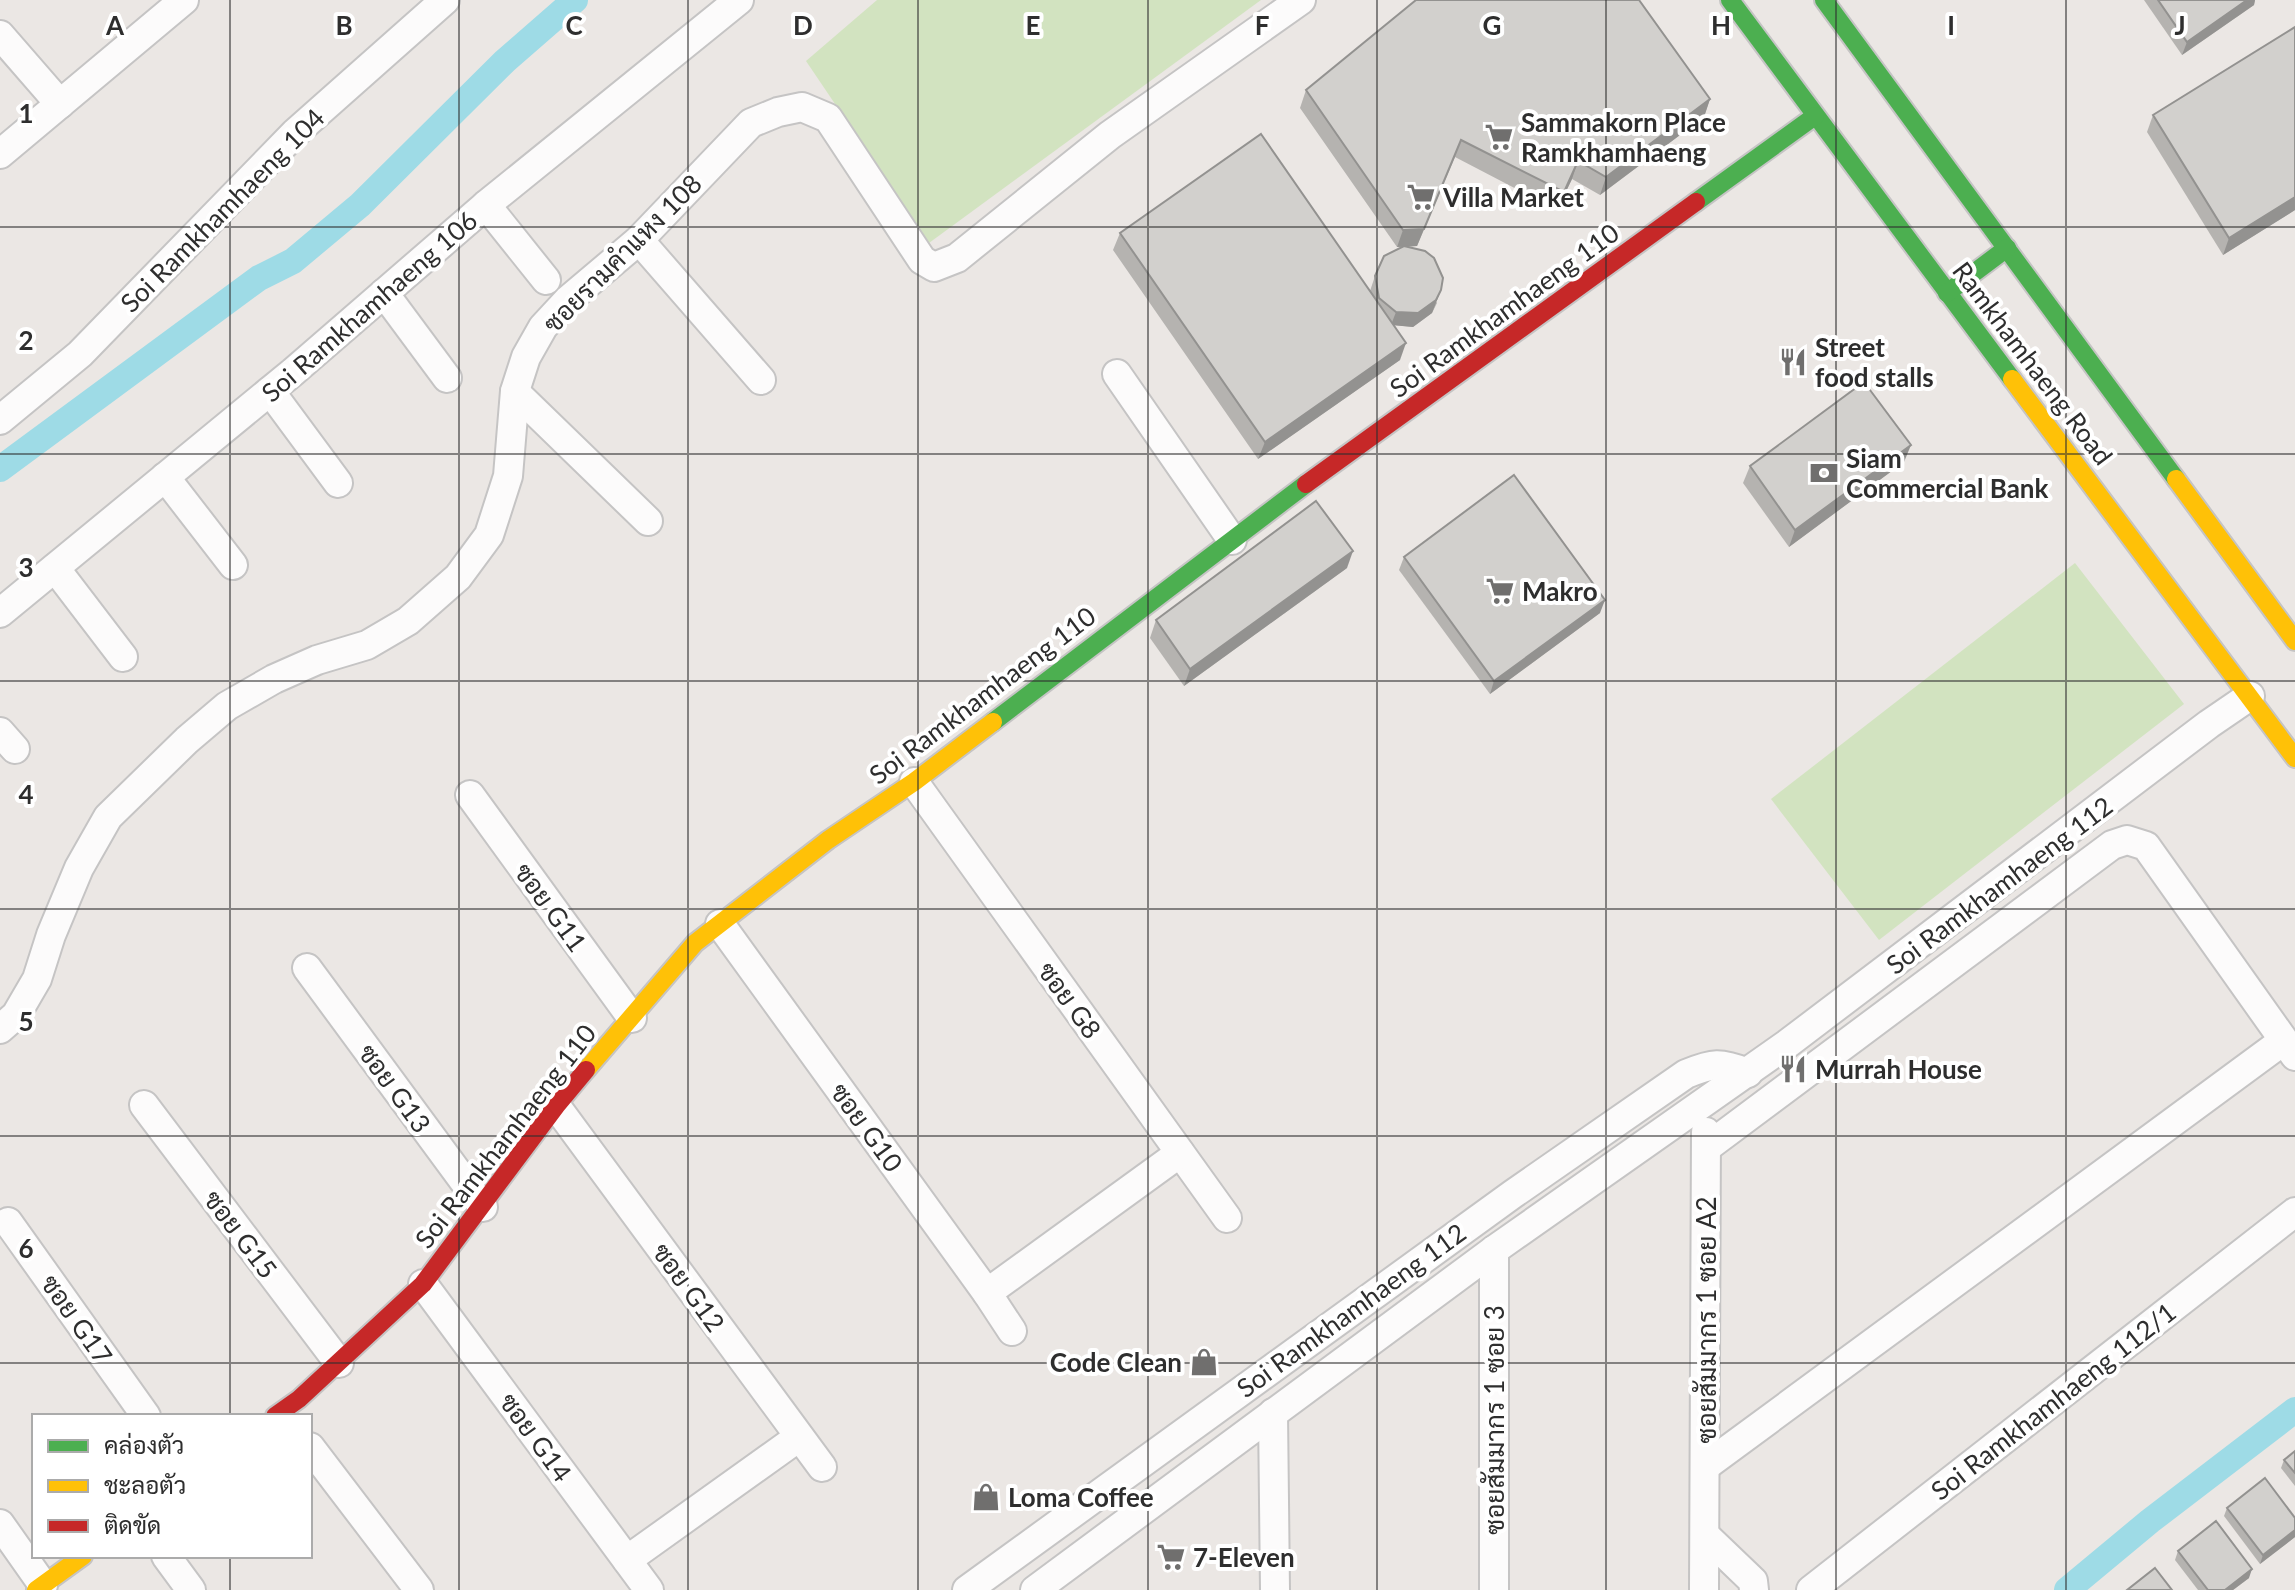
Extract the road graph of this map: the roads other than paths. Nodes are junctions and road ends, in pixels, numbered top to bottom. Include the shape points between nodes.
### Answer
1 (183, 0) edge
2 (445, 0) edge
3 (739, 0) edge
4 (1301, 0) edge
5 (1730, 0) edge
6 (1824, 0) edge
7 (0, 35) edge
8 (60, 104) junction
9 (1815, 116) junction
10 (0, 154) edge
11 (486, 205) junction
12 (639, 240) junction
13 (2007, 248) junction
14 (546, 280) dead end
15 (384, 293) junction
16 (1947, 293) junction
17 (1117, 374) dead end
18 (447, 378) dead end
19 (761, 380) dead end
20 (270, 391) junction
21 (515, 392) junction
22 (0, 420) edge
23 (165, 477) junction
24 (338, 483) dead end
25 (648, 521) dead end
26 (1232, 540) junction
27 (233, 565) dead end
28 (55, 568) junction
29 (0, 613) edge
30 (2295, 641) edge
31 (123, 657) dead end
32 (2250, 696) junction
33 (2295, 758) edge
34 (914, 782) junction
35 (470, 795) dead end
36 (720, 924) junction
37 (307, 968) dead end
38 (632, 1018) junction
39 (0, 1029) edge
40 (2289, 1049) edge
41 (1748, 1073) junction
42 (1705, 1103) junction
43 (144, 1105) dead end
44 (556, 1106) junction
45 (1706, 1148) junction
46 (1180, 1153) junction
47 (1513, 1194) junction
48 (483, 1207) junction
49 (2295, 1212) edge
50 (1227, 1218) dead end
51 (1538, 1220) junction
52 (8, 1222) dead end
53 (1494, 1250) junction
54 (423, 1284) junction
55 (987, 1293) junction
56 (1012, 1331) dead end
57 (339, 1363) junction
58 (1211, 1411) junction
59 (1273, 1413) junction
60 (145, 1414) edge
61 (282, 1414) edge
62 (799, 1437) junction
63 (1235, 1440) junction
64 (312, 1450) edge
65 (1707, 1465) junction
66 (822, 1467) dead end
67 (0, 1524) edge
68 (1706, 1536) junction
69 (80, 1558) edge
70 (167, 1558) edge
71 (627, 1560) junction
72 (39, 1587) edge
73 (191, 1590) edge
74 (419, 1590) edge
75 (649, 1590) edge
76 (967, 1590) edge
77 (1035, 1590) edge
78 (1275, 1590) edge
79 (1494, 1590) edge
80 (1704, 1590) edge
81 (1754, 1590) edge
82 (1811, 1590) edge

1 - 8 street
2 - 22 street, Soi Ramkhamhaeng 104 via 295,133 80,354
3 - 11 street, Soi Ramkhamhaeng 106
4 - 12 street, ซอยรามคำแหง 108 via 1110,135 946,264 934,267 922,260 828,118 802,107 751,123
5 - 9 street, Ramkhamhaeng Road
6 - 13 street, Ramkhamhaeng Road
7 - 8 street
8 - 10 street
9 - 16 street, Ramkhamhaeng Road
9 - 26 street, Soi Ramkhamhaeng 110
11 - 14 street
11 - 15 street, Soi Ramkhamhaeng 106
12 - 19 street
12 - 21 street, ซอยรามคำแหง 108 via 543,327
13 - 16 street
13 - 30 street, Ramkhamhaeng Road
15 - 18 street
15 - 20 street, Soi Ramkhamhaeng 106
16 - 32 street, Ramkhamhaeng Road
17 - 26 street
20 - 23 street, Soi Ramkhamhaeng 106
20 - 24 street
21 - 25 street
21 - 39 street, ซอยรามคำแหง 108 via 508,476 489,535 458,577 408,621 367,645 317,660 227,706 118,807 79,868 37,979 16,1015
23 - 27 street
23 - 28 street, Soi Ramkhamhaeng 106
26 - 34 street, Soi Ramkhamhaeng 110
28 - 29 street, Soi Ramkhamhaeng 106
28 - 31 street
32 - 33 street, Ramkhamhaeng Road
32 - 41 street, Soi Ramkhamhaeng 112
34 - 36 street, Soi Ramkhamhaeng 110
34 - 46 street, ซอย G8
35 - 38 street, ซอย G11
36 - 38 street, Soi Ramkhamhaeng 110 via 695,943
36 - 55 street, ซอย G10
37 - 48 street, ซอย G13
38 - 44 street, Soi Ramkhamhaeng 110
40 - 45 street via 2146,846 2127,840 2112,845
40 - 65 street
41 - 42 street, Soi Ramkhamhaeng 112
41 - 47 street, Soi Ramkhamhaeng 112 via 1725,1064 1686,1074
42 - 45 street, ซอยสัมมากร 1 ซอย A2
42 - 51 street, Soi Ramkhamhaeng 112
43 - 57 street, ซอย G15
44 - 48 street, Soi Ramkhamhaeng 110
44 - 62 street, ซอย G12
45 - 65 street, ซอยสัมมากร 1 ซอย A2
46 - 50 street, ซอย G8
46 - 55 street
47 - 51 street
47 - 58 street, Soi Ramkhamhaeng 112
48 - 54 street, Soi Ramkhamhaeng 110
49 - 82 street, Soi Ramkhamhaeng 112/1
51 - 53 street, Soi Ramkhamhaeng 112
52 - 60 street, ซอย G17
53 - 59 street, Soi Ramkhamhaeng 112
53 - 79 street, ซอยสัมมากร 1 ซอย 3
54 - 57 street, Soi Ramkhamhaeng 110
54 - 71 street, ซอย G14
55 - 56 street, ซอย G10
57 - 61 street, Soi Ramkhamhaeng 110
58 - 63 street
58 - 76 street, Soi Ramkhamhaeng 112
59 - 63 street, Soi Ramkhamhaeng 112
59 - 78 street
62 - 66 street, ซอย G12
62 - 71 street
63 - 77 street, Soi Ramkhamhaeng 112
64 - 74 street
65 - 68 street, ซอยสัมมากร 1 ซอย A2
67 - 72 street
68 - 80 street, ซอยสัมมากร 1 ซอย A2
68 - 81 street via 1747,1574
69 - 72 street
70 - 73 street
71 - 75 street, ซอย G14

